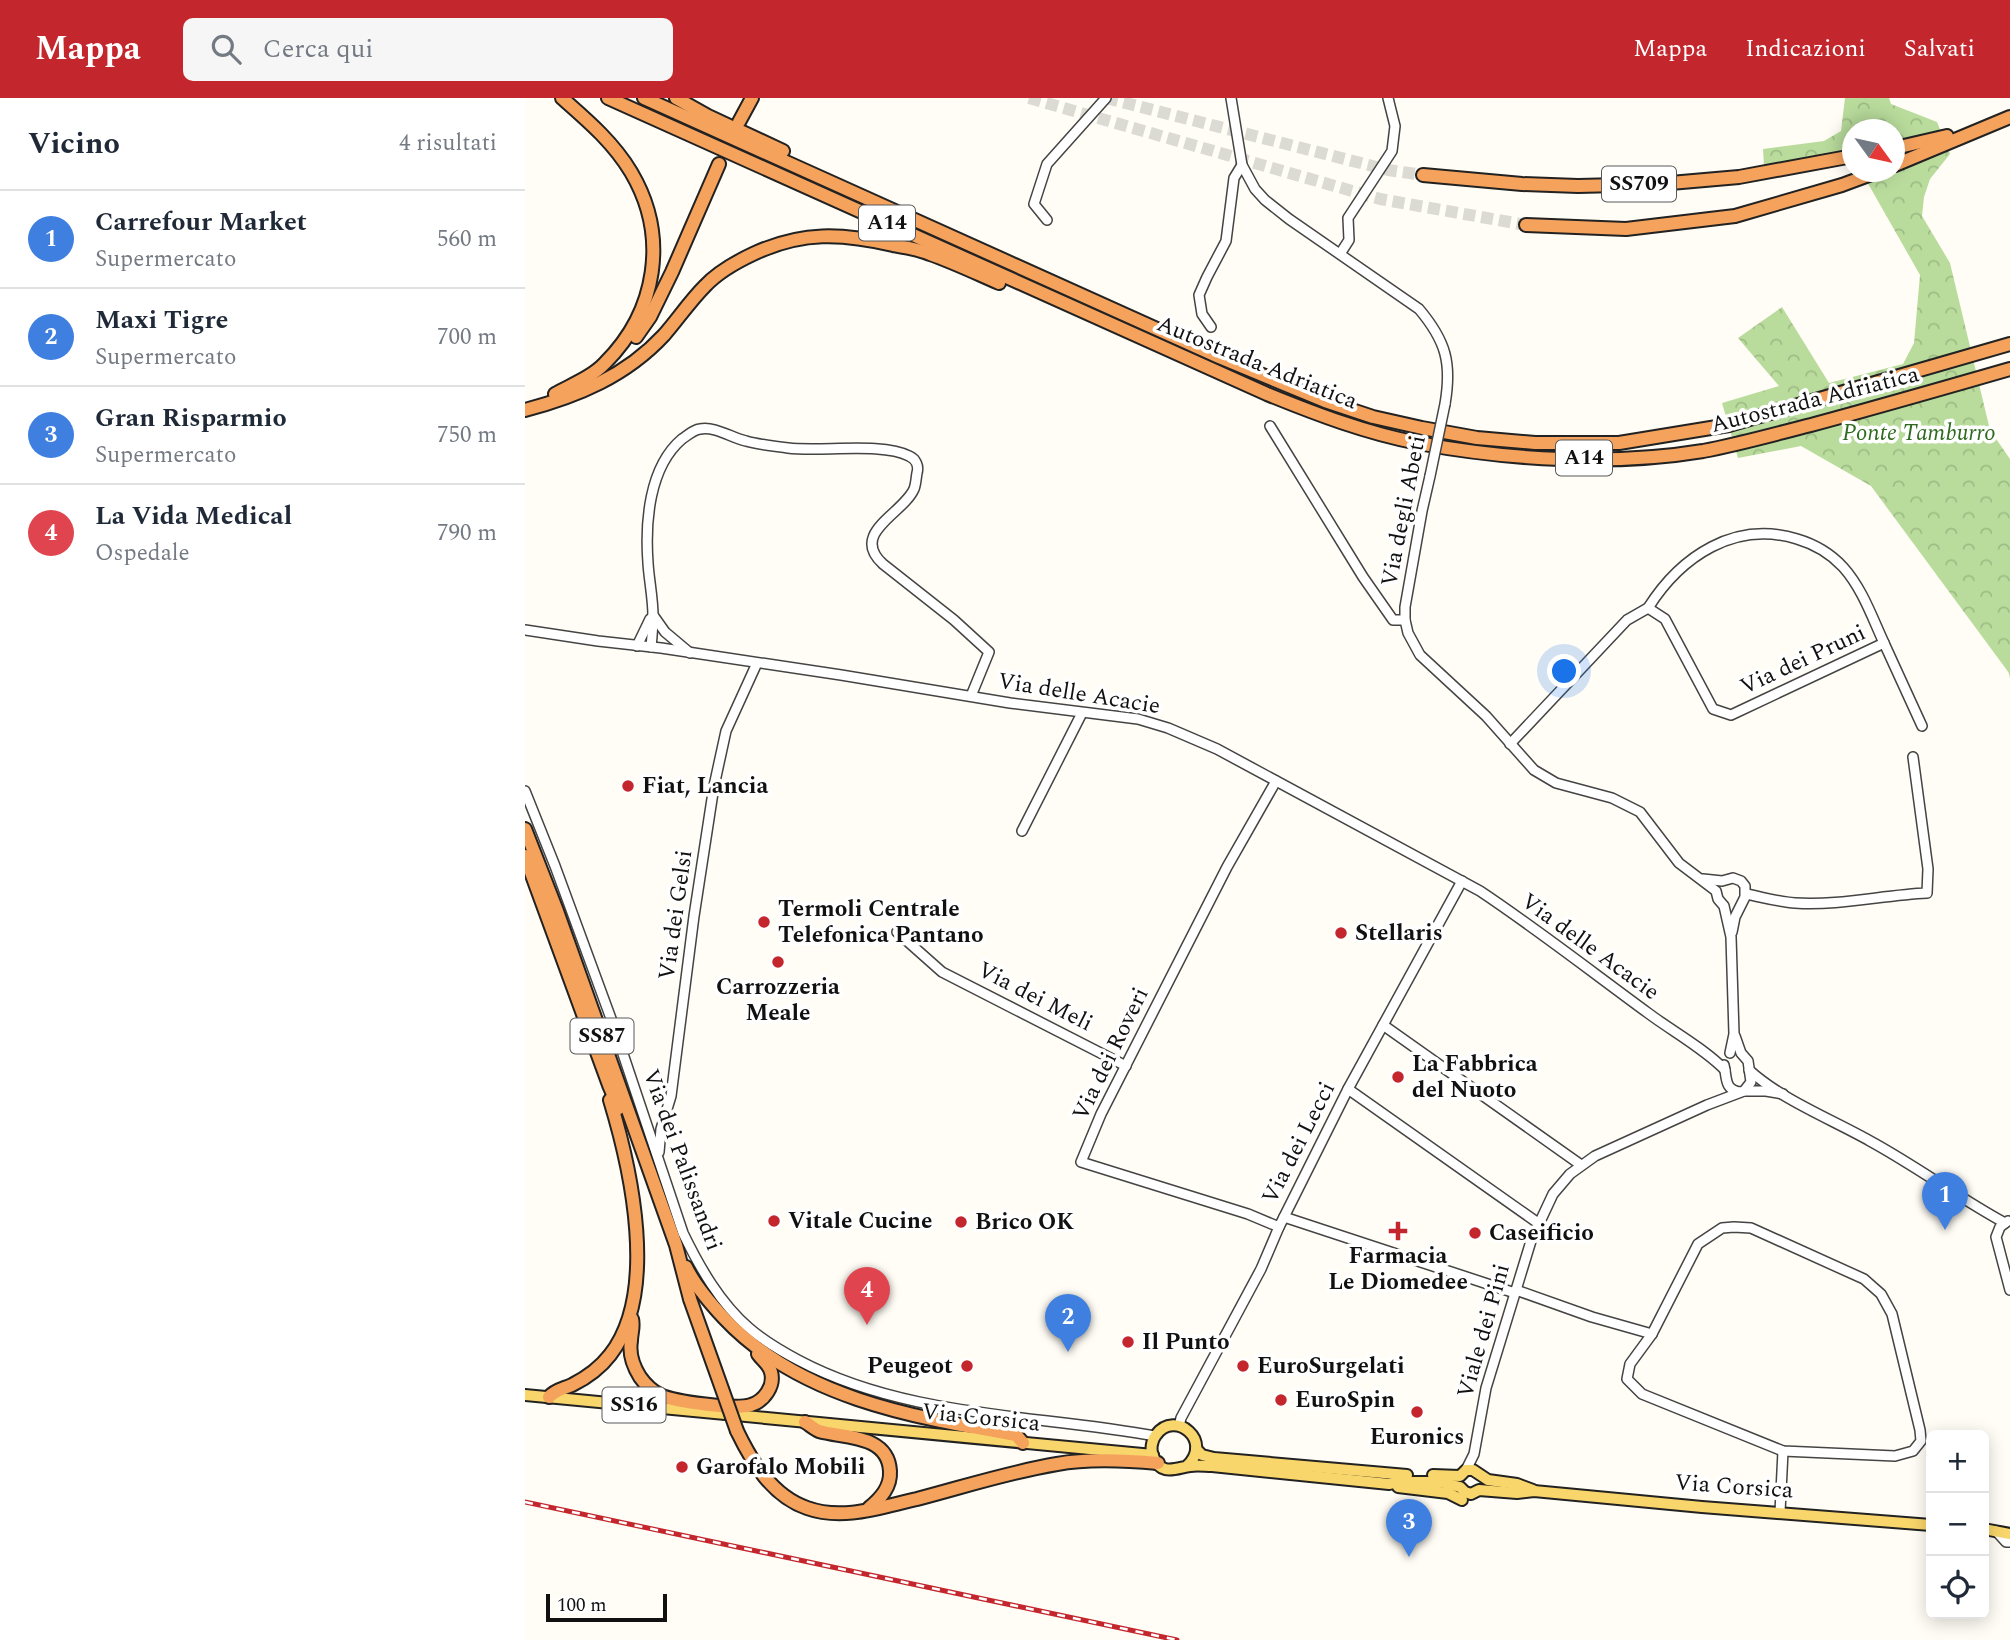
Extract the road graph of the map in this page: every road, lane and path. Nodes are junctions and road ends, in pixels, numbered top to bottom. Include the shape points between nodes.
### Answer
1 (562, 98) edge
2 (608, 98) edge
3 (644, 98) edge
4 (676, 98) edge
5 (752, 98) edge
6 (1106, 98) edge
7 (1231, 98) edge
8 (1388, 98) edge
9 (2010, 115) edge
10 (739, 122) dead end
11 (1905, 146) edge
12 (1842, 158) edge
13 (1905, 161) edge
14 (719, 164) dead end
15 (1242, 165) junction
16 (1423, 175) tunnel mouth
17 (1852, 182) edge
18 (1047, 220) dead end
19 (1526, 225) tunnel mouth
20 (930, 226) junction
21 (1340, 254) junction
22 (1211, 327) dead end
23 (2010, 344) edge
24 (1165, 348) junction
25 (611, 365) junction
26 (2010, 369) edge
27 (555, 394) junction
28 (569, 396) junction
29 (525, 401) edge
30 (525, 410) edge
31 (1270, 426) dead end
32 (1648, 608) junction
33 (653, 615) junction
34 (1405, 620) junction
35 (525, 630) edge
36 (666, 632) junction
37 (1884, 643) junction
38 (637, 646) junction
39 (656, 648) junction
40 (691, 653) junction
41 (757, 663) junction
42 (971, 696) junction
43 (1082, 713) junction
44 (1922, 726) dead end
45 (1510, 744) junction
46 (1913, 757) dead end
47 (1276, 781) junction
48 (525, 791) edge
49 (525, 829) edge
50 (1022, 831) dead end
51 (525, 856) edge
52 (1702, 878) junction
53 (1462, 881) junction
54 (1722, 881) junction
55 (1716, 891) junction
56 (1746, 894) junction
57 (1741, 904) junction
58 (1724, 906) junction
59 (897, 932) dead end
60 (1731, 937) junction
61 (1383, 1025) junction
62 (1734, 1034) junction
63 (1741, 1053) junction
64 (1708, 1054) junction
65 (1728, 1054) junction
66 (1126, 1066) junction
67 (1725, 1070) junction
68 (1749, 1070) junction
69 (1726, 1082) junction
70 (608, 1085) junction
71 (1348, 1089) junction
72 (1742, 1091) junction
73 (1783, 1094) junction
74 (1707, 1105) junction
75 (1581, 1165) junction
76 (664, 1178) junction
77 (1981, 1210) junction
78 (1284, 1217) junction
79 (2008, 1222) edge
80 (1538, 1223) junction
81 (1279, 1227) junction
82 (1997, 1233) junction
83 (676, 1245) junction
84 (1999, 1247) junction
85 (2010, 1254) edge
86 (2010, 1289) edge
87 (1515, 1292) junction
88 (690, 1298) junction
89 (630, 1314) junction
90 (1652, 1334) junction
91 (750, 1343) junction
92 (525, 1395) edge
93 (549, 1397) junction
94 (805, 1422) junction
95 (1179, 1426) junction
96 (1155, 1436) junction
97 (1023, 1443) junction
98 (1196, 1449) junction
99 (1783, 1451) junction
100 (1474, 1454) junction
101 (1155, 1459) junction
102 (1187, 1466) junction
103 (1482, 1477) junction
104 (1462, 1478) junction
105 (1389, 1484) junction
106 (1479, 1490) junction
107 (1534, 1491) junction
108 (1462, 1500) dead end
109 (866, 1510) junction
110 (1780, 1512) junction
111 (1926, 1525) edge
112 (2010, 1527) edge
113 (1990, 1530) edge
114 (2010, 1534) edge
115 (2010, 1542) edge

1 - 27 highway via 608,140 630,170 650,216 653,265 634,328 604,364
2 - 24 highway, Autostrada Adriatica / A14
3 - 20 highway, Autostrada Adriatica / A14
4 - 20 highway
5 - 10 highway
6 - 18 street via 1047,164 1034,204
7 - 15 street, Via degli Abeti
8 - 21 street via 1395,126 1392,150 1348,218 1349,240
9 - 11 highway
9 - 13 highway
12 - 16 highway, SS709 via 1739,177 1659,184 1522,184
14 - 25 highway via 650,317
15 - 21 street, Via degli Abeti via 1265,200
15 - 22 street via 1234,178 1226,242 1199,295 1202,314
17 - 19 highway, SS709 via 1735,216 1626,229
20 - 23 highway, Autostrada Adriatica / A14 via 1325,401 1373,417 1476,438 1619,443 1716,427
21 - 34 street, Via degli Abeti, bridge via 1419,309 1435,328 1445,351 1445,404 1414,552
24 - 26 highway, Autostrada Adriatica / A14 via 1311,412 1371,431 1491,454 1567,458 1632,459 1741,443
24 - 28 highway via 928,253 832,234 796,238 742,259 706,284 665,334 624,370
25 - 27 highway
25 - 28 highway
27 - 29 highway
28 - 30 highway
31 - 34 street via 1363,577 1393,620
32 - 37 street, Via dei Pruni via 1665,619 1713,709 1731,715
32 - 37 street via 1680,569 1716,544 1739,535 1787,536 1807,542 1842,566
32 - 45 street via 1627,620
33 - 36 street
33 - 38 street
33 - 39 street
33 - 42 street via 647,527 652,498 667,456 691,432 708,429 745,441 805,450 890,449 915,460 914,490 874,535 871,547 874,556 989,652
34 - 45 street, Via degli Abeti via 1420,655
35 - 38 street, Via delle Acacie
36 - 39 street
36 - 40 street
37 - 44 street, Via dei Pruni
38 - 39 street, Via delle Acacie
39 - 40 street, Via delle Acacie
40 - 41 street, Via delle Acacie
41 - 42 street, Via delle Acacie
41 - 76 street, Via dei Gelsi via 726,731 714,786 671,1096 660,1137
42 - 43 street, Via delle Acacie
43 - 47 street, Via delle Acacie via 1137,719 1168,728
43 - 50 street
45 - 52 street, Via degli Abeti via 1544,777 1621,801 1640,812 1679,863
46 - 56 street via 1929,869 1927,892 1794,903
47 - 53 street, Via delle Acacie
47 - 66 street, Via dei Roveri
48 - 76 street, Via dei Palissandri via 613,1024
49 - 83 highway, SS87
51 - 70 highway, SS87
52 - 54 street, Via degli Abeti
52 - 55 street, Via degli Abeti
53 - 61 street, Via dei Lecci
53 - 64 street, Via delle Acacie
54 - 55 street
54 - 56 street, Via degli Abeti via 1738,880
55 - 58 street, Via degli Abeti
56 - 57 street, Via degli Abeti
57 - 58 street
57 - 60 street, Via degli Abeti
58 - 60 street, Via degli Abeti
59 - 66 street, Via dei Meli via 942,972
60 - 62 street, Via degli Abeti
61 - 71 street, Via dei Lecci
61 - 75 street
62 - 63 street, Via degli Abeti
62 - 65 street, Via degli Abeti
63 - 65 street
63 - 68 street
64 - 65 street, Via delle Acacie
64 - 67 street, Via delle Acacie
65 - 67 street
66 - 81 street, Via dei Roveri via 1081,1161
67 - 69 street
68 - 72 street via 1751,1082
68 - 73 street
69 - 72 street
69 - 74 street, Viale dei Pini
70 - 88 highway, SS87
70 - 89 highway via 635,1224 637,1263
71 - 78 street, Via dei Lecci
71 - 80 street
72 - 73 street
72 - 74 street, Viale dei Pini
73 - 77 street via 1873,1142
74 - 75 street, Viale dei Pini
75 - 80 street, Viale dei Pini via 1553,1194
76 - 96 street, Via dei Palissandri via 683,1233 721,1297 748,1328 806,1364 844,1382 907,1400
77 - 79 street
77 - 82 street
78 - 81 street, Via dei Lecci
78 - 87 street
79 - 82 street
80 - 87 street, Viale dei Pini
81 - 95 street, Via dei Lecci
82 - 84 street
83 - 88 highway
83 - 91 highway via 689,1275 707,1299
84 - 85 street
84 - 86 street
87 - 90 street
87 - 100 street, Viale dei Pini via 1486,1388
88 - 109 highway, bridge via 737,1431 761,1472 781,1493 810,1509 835,1513
89 - 91 highway via 636,1371 655,1392 673,1399 742,1407 764,1398 771,1373
89 - 93 highway via 605,1361
90 - 99 street via 1630,1364 1627,1379 1642,1394
90 - 99 street via 1698,1244 1722,1228 1751,1228 1864,1279 1881,1294 1892,1314 1921,1441 1913,1451 1895,1456
91 - 97 highway via 817,1384 855,1398 913,1415 1016,1435
92 - 93 main road, SS16
93 - 94 main road, SS16
94 - 97 main road, Via Corsica / SS16
94 - 109 highway via 817,1430 865,1440 885,1456 890,1471 887,1488
95 - 96 main road via 1165,1427
95 - 98 main road via 1193,1436
96 - 101 main road via 1151,1446
97 - 101 main road, Via Corsica / SS16
98 - 102 main road
98 - 104 main road, Via Corsica / SS16 via 1202,1455 1226,1460
99 - 110 street
100 - 103 street, Viale dei Pini
100 - 104 street, Viale dei Pini
101 - 102 main road, Via Corsica / SS16 via 1170,1470
101 - 109 highway via 1060,1463
102 - 105 main road, Via Corsica / SS16
103 - 104 main road, Via Corsica / SS16 via 1476,1471
103 - 106 main road
103 - 107 main road, Via Corsica / SS16
104 - 105 main road, Via Corsica / SS16
104 - 106 main road, Via Corsica / SS16 via 1468,1493
105 - 108 main road via 1448,1493
106 - 107 main road, Via Corsica / SS16
107 - 110 main road, Via Corsica
110 - 111 main road, Via Corsica
112 - 113 main road
113 - 114 main road
113 - 115 street

